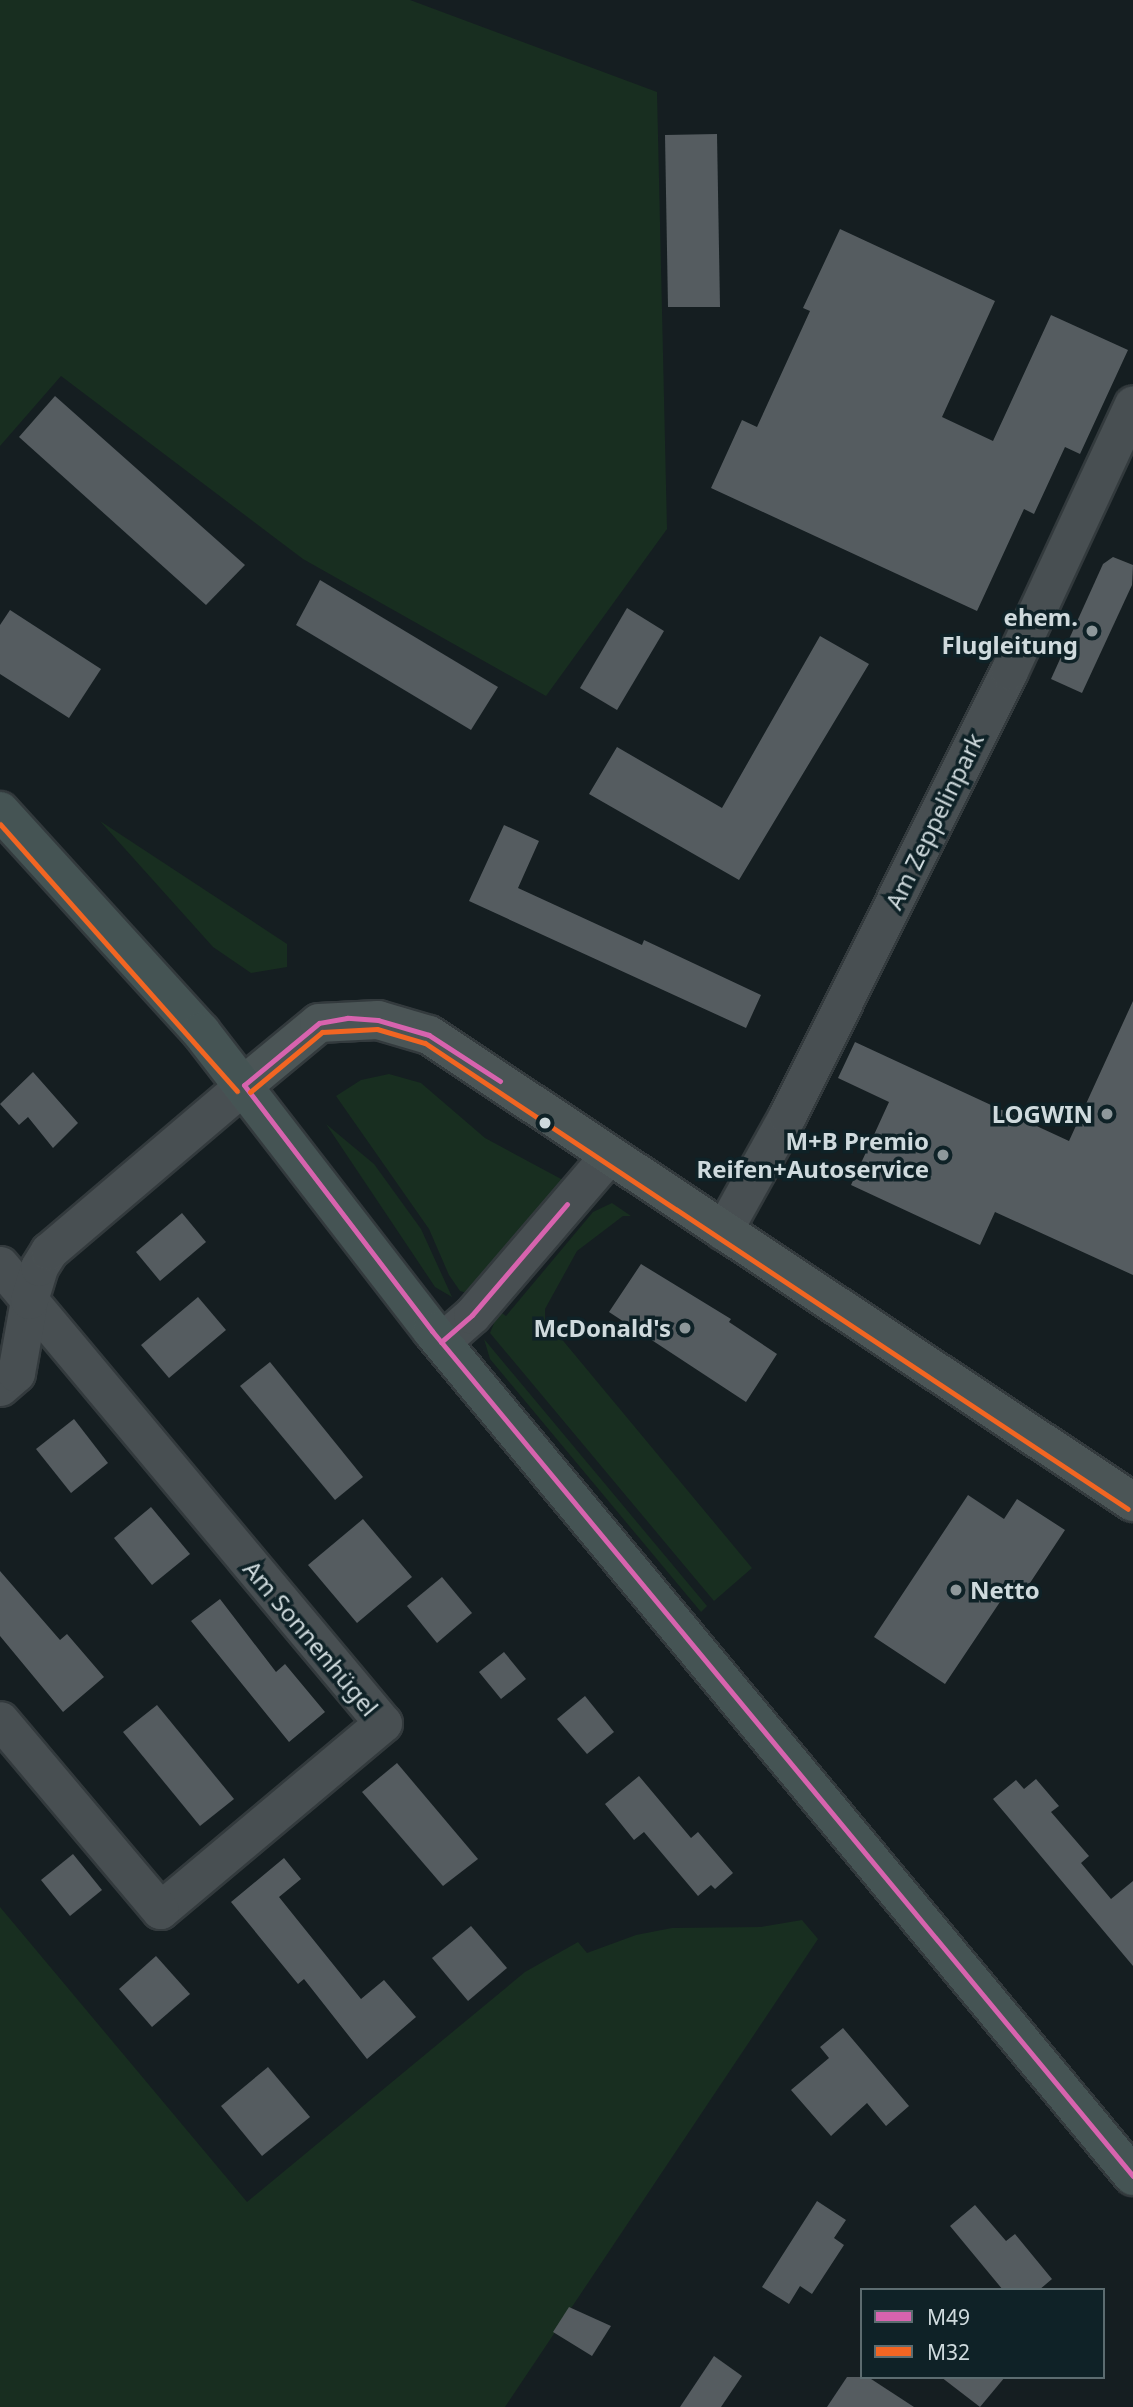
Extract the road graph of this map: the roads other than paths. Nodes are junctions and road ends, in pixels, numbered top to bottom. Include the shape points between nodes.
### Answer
1 (1133, 404) edge
2 (0, 811) edge
3 (244, 1085) junction
4 (609, 1154) junction
5 (723, 1231) junction
6 (0, 1265) edge
7 (29, 1300) junction
8 (441, 1342) junction
9 (0, 1387) edge
10 (1133, 1502) edge
11 (0, 1720) edge
12 (1133, 2176) edge

1 - 5 street, Am Zeppelinpark via 996,696 788,1116
2 - 3 main road via 77,892
3 - 4 main road via 319,1023 378,1020 429,1035
3 - 7 street via 49,1251 38,1266
3 - 8 main road
4 - 5 main road
4 - 8 street via 472,1315
5 - 10 main road
6 - 7 street
7 - 9 street via 16,1373
7 - 11 street, Am Sonnenhügel via 383,1723 160,1910
8 - 12 main road

